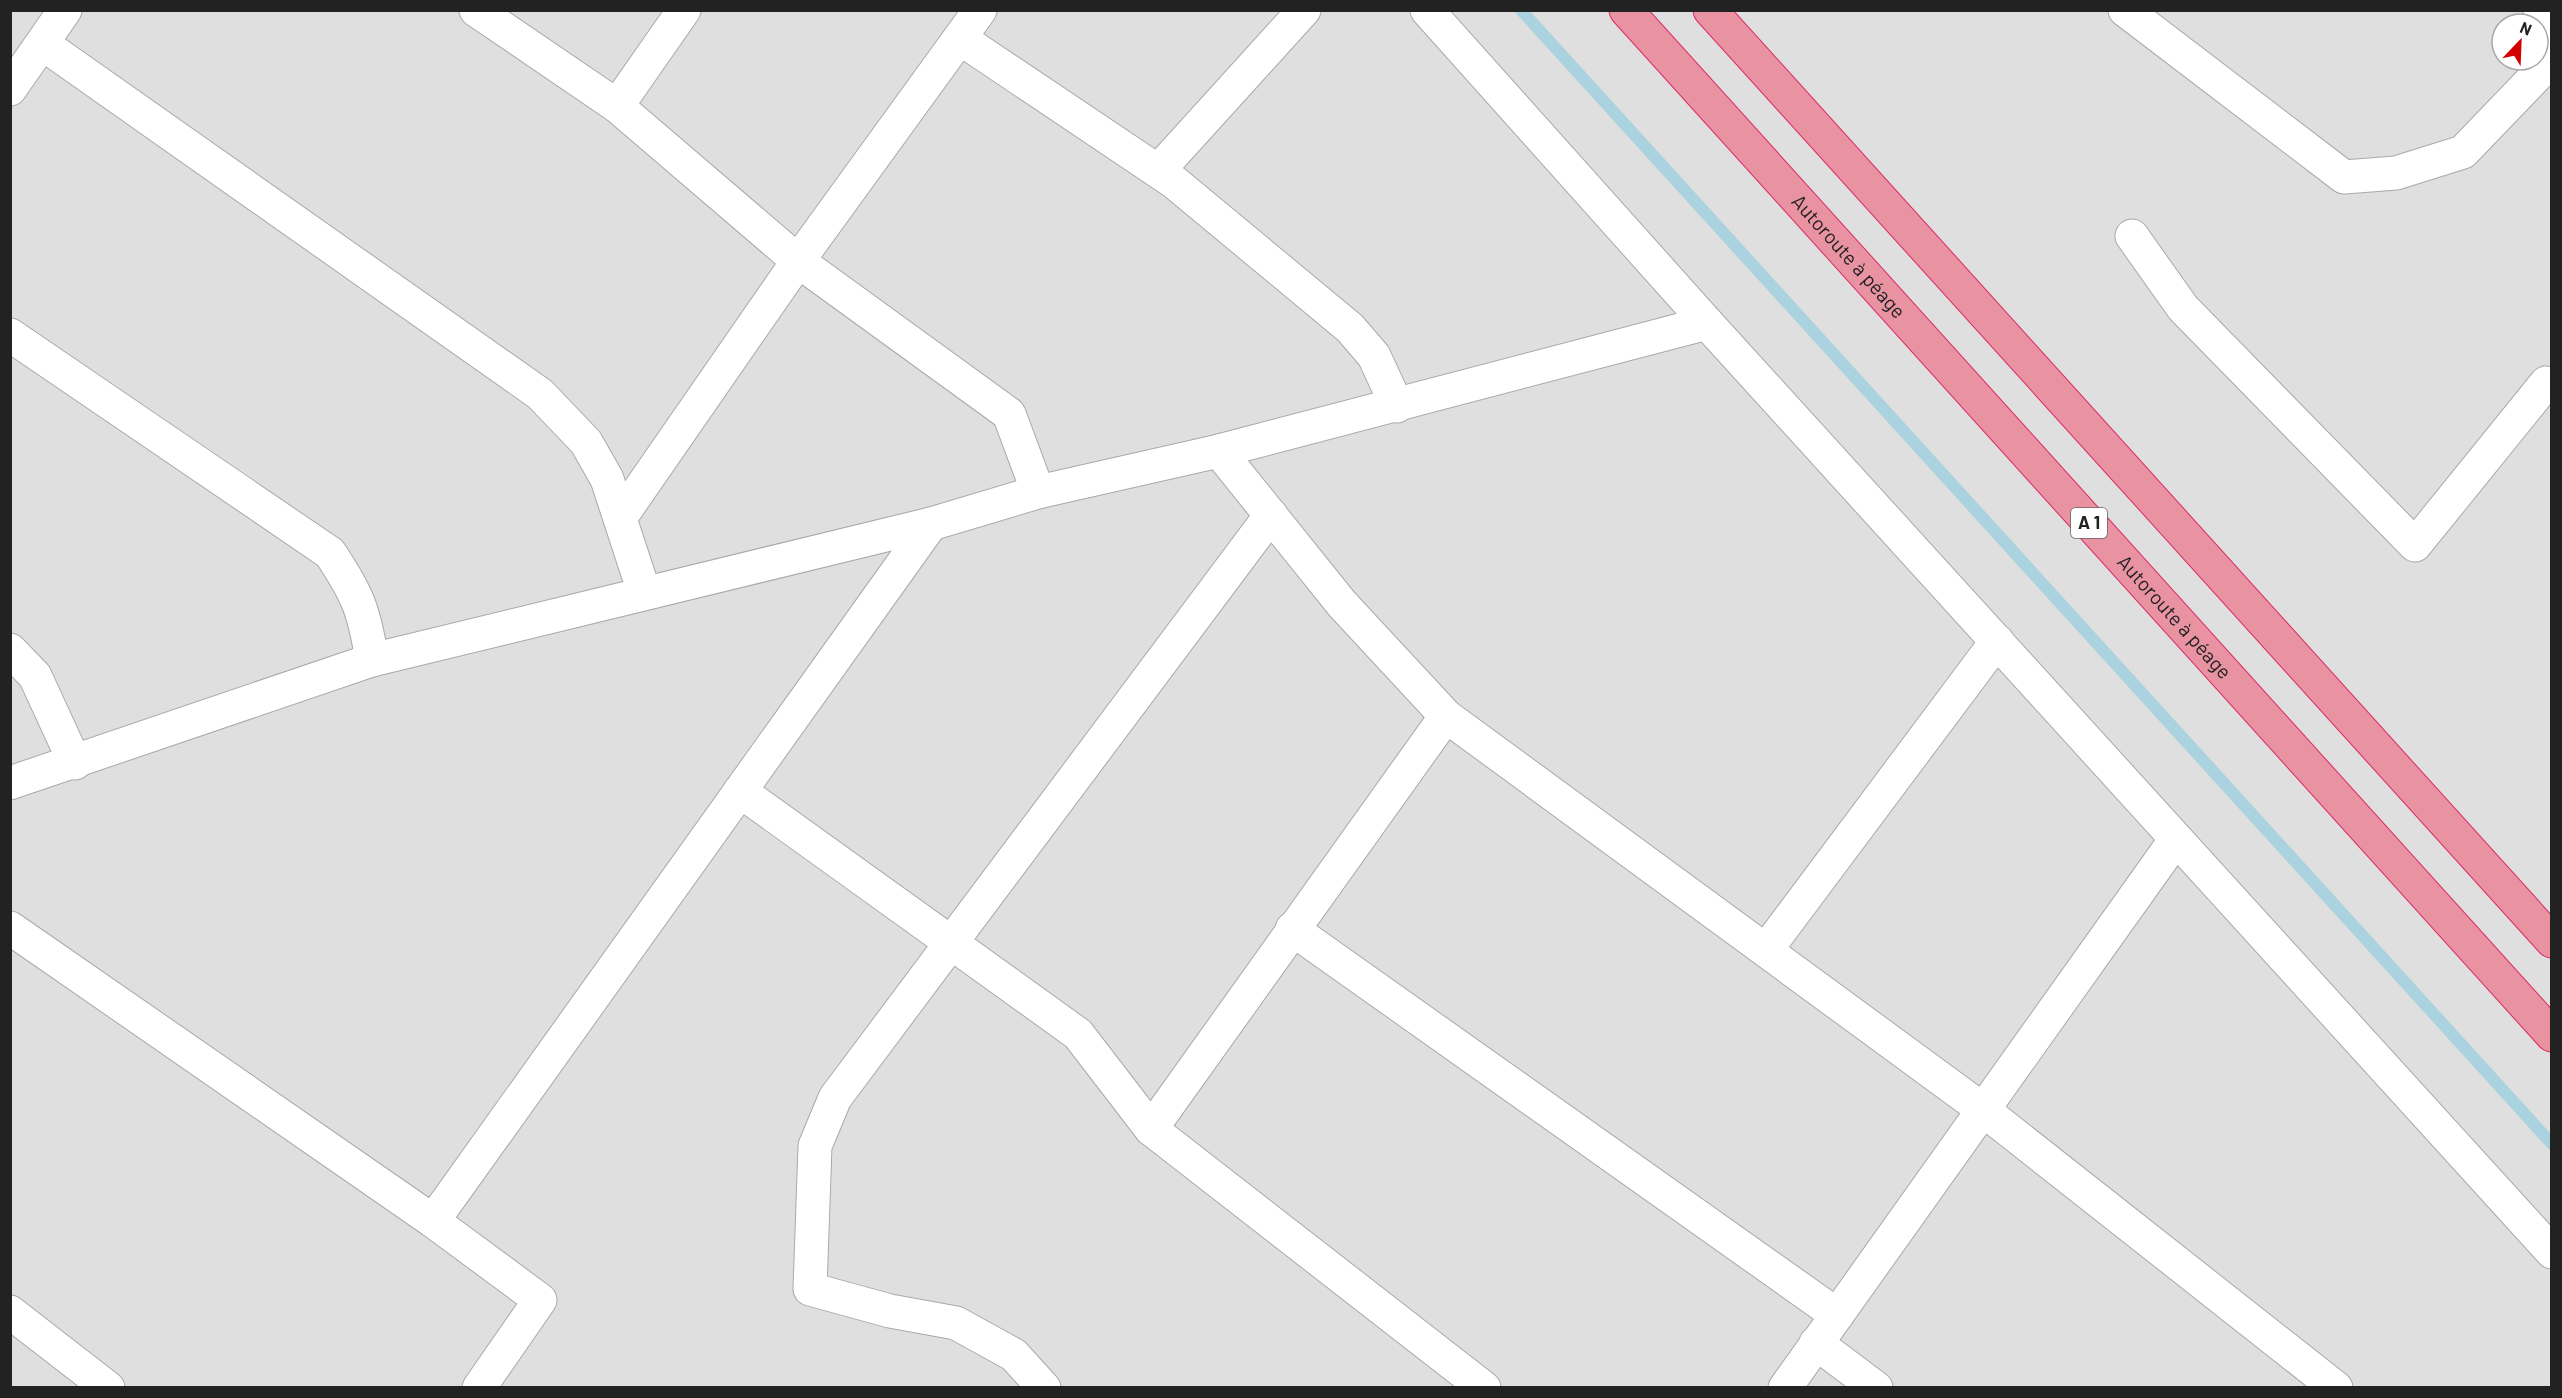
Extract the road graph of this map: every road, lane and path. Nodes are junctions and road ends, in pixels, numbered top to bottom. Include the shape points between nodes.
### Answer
1 (66, 10) edge
2 (476, 10) edge
3 (684, 10) edge
4 (980, 10) edge
5 (1304, 10) edge
6 (1427, 10) edge
7 (1626, 10) edge
8 (1710, 10) edge
9 (2126, 10) edge
10 (2540, 10) edge
11 (961, 39) junction
12 (43, 44) junction
13 (10, 89) edge
14 (617, 106) junction
15 (1158, 171) junction
16 (2132, 236) dead end
17 (798, 261) junction
18 (1707, 323) junction
19 (10, 335) edge
20 (2552, 388) edge
21 (1396, 406) junction
22 (1219, 451) junction
23 (1038, 492) junction
24 (1270, 515) junction
25 (620, 518) junction
26 (931, 524) junction
27 (644, 592) junction
28 (1997, 641) junction
29 (10, 650) edge
30 (372, 660) junction
31 (1446, 716) junction
32 (75, 763) junction
33 (10, 783) edge
34 (740, 791) junction
35 (2176, 839) junction
36 (10, 928) edge
37 (1292, 929) junction
38 (2552, 941) edge
39 (950, 944) junction
40 (1766, 950) junction
41 (2552, 1035) edge
42 (1983, 1109) junction
43 (1151, 1129) junction
44 (433, 1221) junction
45 (2552, 1252) edge
46 (10, 1312) edge
47 (1837, 1315) junction
48 (1816, 1343) junction
49 (1478, 1386) edge
50 (108, 1388) edge
51 (479, 1388) edge
52 (1044, 1388) edge
53 (1785, 1388) edge
54 (1876, 1388) edge
55 (2336, 1388) edge

1 - 12 street
2 - 14 street
3 - 14 street
4 - 11 street
5 - 15 street
6 - 18 street
7 - 41 highway, Autoroute à péage / A 1
8 - 38 highway
9 - 10 street via 2344,177 2396,173 2463,152 2540,72 2551,44
11 - 15 street
11 - 17 street
12 - 13 street
12 - 25 street via 540,394 586,442 607,479
14 - 17 street
15 - 21 street via 1350,328 1374,356
16 - 20 street via 2184,308 2415,545 2546,383
17 - 23 street via 1009,414
17 - 25 street
18 - 21 street
18 - 28 street
19 - 30 street via 330,553 358,599
21 - 22 street
22 - 23 street
22 - 24 street
23 - 26 street
24 - 31 street via 1342,604
24 - 39 street
25 - 27 street
26 - 27 street
26 - 34 street
27 - 30 street
28 - 35 street
28 - 40 street
29 - 32 street via 34,676
30 - 32 street
31 - 37 street
31 - 40 street
32 - 33 street
34 - 39 street
34 - 44 street
35 - 42 street
35 - 45 street
36 - 44 street
37 - 43 street
37 - 47 street
39 - 43 street via 1078,1034
39 - 52 street via 835,1098 815,1146 810,1289 890,1311 956,1323 1014,1356
40 - 42 street
42 - 47 street
42 - 55 street
43 - 49 street
44 - 51 street via 540,1300
46 - 50 street
47 - 48 street
48 - 53 street
48 - 54 street

